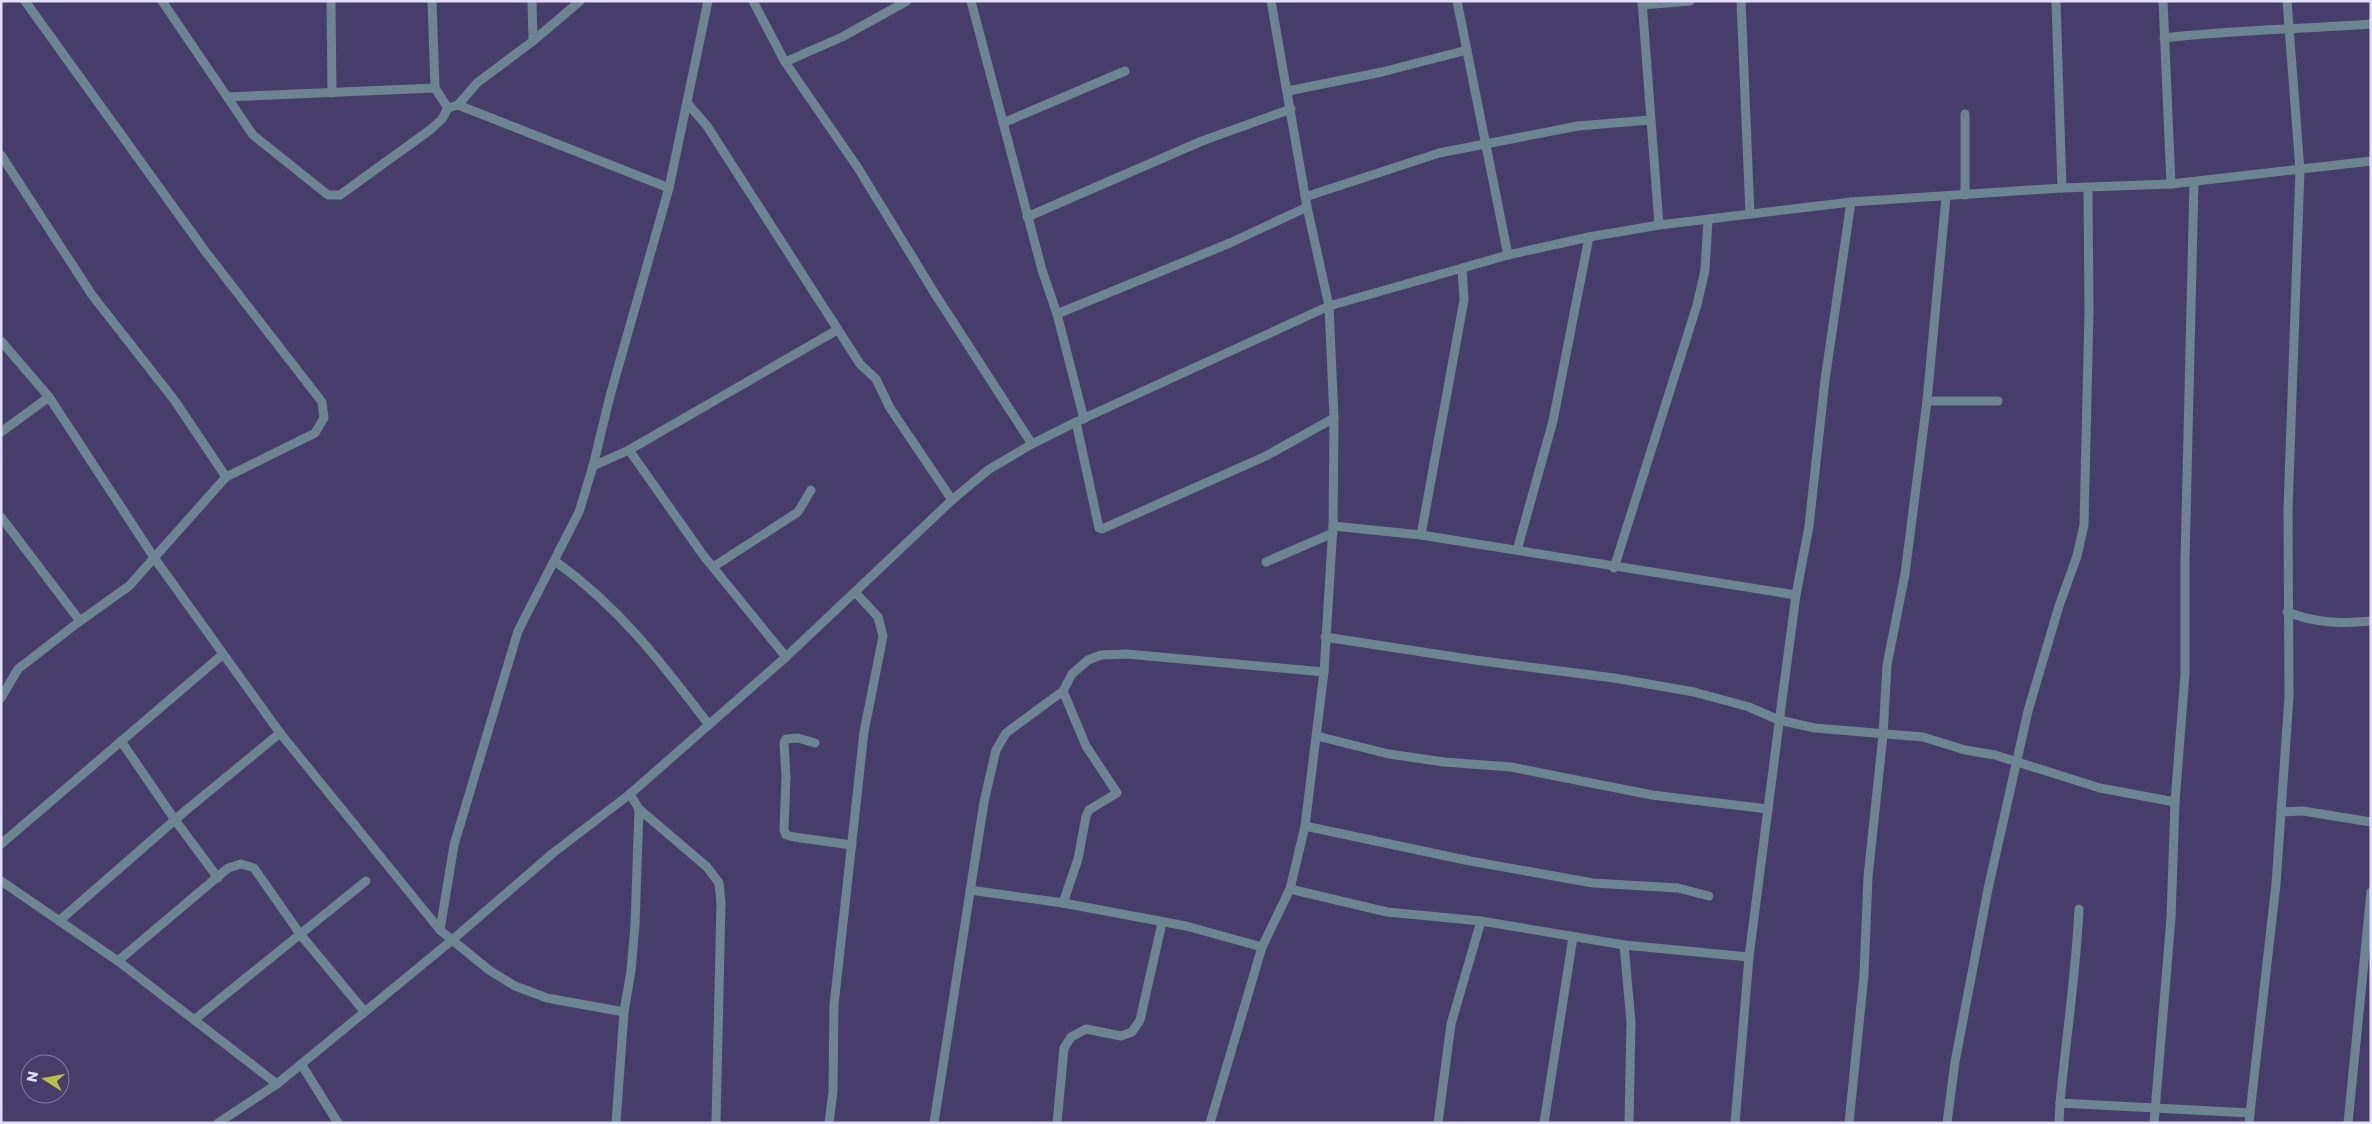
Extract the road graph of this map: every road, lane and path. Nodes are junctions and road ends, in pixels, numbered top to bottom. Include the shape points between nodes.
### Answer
1 (25, 1) edge
2 (162, 1) edge
3 (331, 1) edge
4 (432, 1) edge
5 (532, 1) edge
6 (580, 1) edge
7 (708, 1) edge
8 (753, 1) edge
9 (907, 1) edge
10 (971, 1) edge
11 (1271, 1) edge
12 (1457, 1) edge
13 (1690, 1) edge
14 (1741, 1) edge
15 (2056, 1) edge
16 (2163, 1) edge
17 (2287, 1) edge
18 (1642, 3) edge
19 (2371, 24) edge
20 (2289, 30) junction
21 (2164, 38) junction
22 (533, 41) junction
23 (1467, 50) junction
24 (785, 62) junction
25 (1125, 71) dead end
26 (434, 88) junction
27 (1288, 91) junction
28 (332, 93) junction
29 (227, 97) junction
30 (688, 104) junction
31 (458, 105) junction
32 (448, 108) junction
33 (1291, 110) junction
34 (1964, 114) dead end
35 (1650, 120) junction
36 (1003, 123) junction
37 (1486, 145) junction
38 (1, 156) edge
39 (2371, 161) edge
40 (4, 166) edge
41 (2300, 170) junction
42 (2194, 182) junction
43 (2171, 184) junction
44 (2088, 187) junction
45 (669, 188) junction
46 (2062, 188) junction
47 (1965, 195) junction
48 (1305, 196) junction
49 (1946, 197) junction
50 (1851, 202) junction
51 (1307, 207) junction
52 (1750, 214) junction
53 (1027, 217) junction
54 (1708, 220) junction
55 (1658, 226) junction
56 (1589, 236) junction
57 (1508, 255) junction
58 (1462, 268) junction
59 (1329, 306) junction
60 (1057, 314) junction
61 (837, 330) junction
62 (1, 341) edge
63 (49, 397) junction
64 (1927, 401) junction
65 (1998, 401) dead end
66 (1334, 418) junction
67 (1080, 421) junction
68 (1, 432) edge
69 (1032, 444) junction
70 (630, 450) junction
71 (593, 466) junction
72 (226, 477) junction
73 (811, 490) dead end
74 (952, 500) junction
75 (1, 517) edge
76 (1333, 529) junction
77 (1421, 535) junction
78 (1516, 550) junction
79 (155, 559) junction
80 (555, 561) junction
81 (1266, 562) dead end
82 (713, 567) junction
83 (1614, 568) junction
84 (855, 592) junction
85 (1796, 595) junction
86 (2287, 612) junction
87 (2371, 621) edge
88 (80, 622) junction
89 (1325, 637) junction
90 (222, 655) junction
91 (786, 657) junction
92 (1324, 672) junction
93 (1063, 691) junction
94 (1, 698) edge
95 (1779, 720) junction
96 (709, 725) junction
97 (280, 733) junction
98 (1883, 735) junction
99 (1317, 736) junction
100 (122, 741) junction
101 (815, 743) dead end
102 (2018, 762) junction
103 (630, 794) junction
104 (2175, 802) junction
105 (639, 809) junction
106 (1768, 809) junction
107 (2282, 812) junction
108 (175, 820) junction
109 (2371, 822) edge
110 (1305, 826) junction
111 (1, 844) edge
112 (852, 844) junction
113 (218, 878) junction
114 (1, 881) edge
115 (366, 881) dead end
116 (1290, 889) junction
117 (970, 890) junction
118 (2371, 892) edge
119 (1709, 896) dead end
120 (1063, 903) junction
121 (2079, 909) dead end
122 (59, 920) junction
123 (1481, 921) junction
124 (1162, 923) junction
125 (440, 930) junction
126 (300, 934) junction
127 (1573, 937) junction
128 (451, 941) junction
129 (1624, 946) junction
130 (1262, 947) junction
131 (1749, 957) junction
132 (118, 961) junction
133 (364, 1011) junction
134 (624, 1012) junction
135 (194, 1020) junction
136 (301, 1064) junction
137 (277, 1084) junction
138 (2060, 1103) junction
139 (2155, 1110) junction
140 (2250, 1113) junction
141 (218, 1123) edge
142 (338, 1123) edge
143 (616, 1123) edge
144 (716, 1123) edge
145 (829, 1123) edge
146 (934, 1123) edge
147 (1057, 1123) edge
148 (1210, 1123) edge
149 (1438, 1123) edge
150 (1544, 1123) edge
151 (1630, 1123) edge
152 (1735, 1123) edge
153 (1849, 1123) edge
154 (1947, 1123) edge
155 (2059, 1123) edge
156 (2154, 1123) edge
157 (2249, 1123) edge
158 (2348, 1123) edge

1 - 72 street via 205,251 322,402 324,418 314,434
2 - 29 street
3 - 28 street
4 - 26 street
5 - 22 street
6 - 22 street
7 - 30 street
8 - 24 street
9 - 24 street via 842,37
10 - 36 street
11 - 27 street
12 - 23 street
13 - 18 street
14 - 52 street
15 - 46 street
16 - 21 street
17 - 20 street
18 - 35 street
19 - 20 street
20 - 21 street via 2231,30
20 - 41 street
21 - 43 street
22 - 31 street via 477,83
23 - 27 street
23 - 37 street
24 - 69 street via 858,168
25 - 36 street
26 - 28 street
26 - 32 street
27 - 33 street
28 - 29 street
29 - 32 street via 253,135 328,195 340,195 430,130
30 - 45 street
30 - 61 street via 707,126
31 - 32 street
31 - 45 street
33 - 48 street
33 - 53 street via 1202,141
34 - 47 street
35 - 37 street via 1578,126
35 - 55 street
36 - 53 street
37 - 48 street via 1439,154
37 - 57 street
38 - 40 street
39 - 41 street
40 - 72 street via 92,295 176,401
41 - 42 street
41 - 86 street via 2288,489
42 - 43 street
42 - 104 street via 2184,560 2185,674
43 - 44 street
44 - 46 street
44 - 102 street via 2084,525 2028,711
45 - 71 street
46 - 47 street
47 - 49 street
48 - 51 street
49 - 50 street
49 - 64 street
50 - 52 street
50 - 85 street via 1825,380 1809,526
51 - 59 street
51 - 60 street via 1230,243
52 - 54 street
53 - 60 street
54 - 55 street
54 - 83 street via 1705,270 1697,305
55 - 56 street
56 - 57 street
56 - 78 street via 1553,421
57 - 58 street
58 - 59 street
58 - 77 street via 1464,300
59 - 66 street
59 - 67 street
60 - 67 street
61 - 70 street
61 - 74 street via 860,364 876,379 890,408
62 - 63 street
63 - 68 street
63 - 79 street
64 - 65 street
64 - 98 street via 1904,574 1887,665
66 - 67 street via 1266,456 1102,529 1099,528
66 - 76 street
67 - 69 street
69 - 74 street via 988,470
70 - 71 street
70 - 82 street
71 - 80 street via 579,512
72 - 79 street
73 - 82 street via 798,512
74 - 84 street
75 - 88 street
76 - 77 street
76 - 81 street
76 - 89 street
77 - 78 street
78 - 83 street
79 - 88 street via 129,586
79 - 90 street
80 - 96 street via 616,610 660,660
80 - 125 street via 518,631 454,845
82 - 91 street
83 - 85 street
84 - 91 street
84 - 112 street via 878,617 883,636 864,732
85 - 95 street
86 - 87 street via 2310,621
86 - 107 street via 2289,697
88 - 94 street via 18,669
89 - 92 street
89 - 95 street via 1676,689 1749,707
90 - 97 street
90 - 100 street
91 - 96 street
92 - 93 street via 1127,654 1102,655 1088,660 1072,674
92 - 99 street
93 - 117 street via 1006,733 996,750
93 - 120 street via 1086,746 1117,793 1089,810 1086,816 1078,859
95 - 98 street via 1815,728
95 - 106 street
96 - 103 street
97 - 108 street
97 - 125 street
98 - 102 street via 1923,737
98 - 153 street via 1868,876 1864,975
99 - 106 street via 1388,754 1511,767 1652,795
99 - 110 street
100 - 108 street
100 - 111 street
101 - 112 street via 792,738 784,743 784,830 786,835 794,837
102 - 104 street via 2100,788
102 - 154 street via 1988,889 1955,1062
103 - 105 street
103 - 128 street via 552,852
104 - 139 street via 2171,918
105 - 134 street via 635,925
105 - 144 street via 707,867 719,883
106 - 131 street
107 - 109 street via 2302,811
107 - 140 street
108 - 113 street
108 - 122 street
110 - 116 street
110 - 119 street via 1594,883 1678,888
112 - 145 street via 834,1005 833,1091
113 - 126 street via 228,868 241,864 254,868
113 - 132 street
114 - 122 street
115 - 126 street
116 - 123 street via 1387,912
116 - 130 street
117 - 120 street
117 - 146 street
118 - 158 street
120 - 124 street
121 - 138 street via 2076,973
122 - 132 street
123 - 127 street
123 - 149 street via 1451,1024
124 - 130 street via 1186,926
124 - 147 street via 1140,1020 1132,1032 1121,1036 1086,1029 1071,1036 1064,1048
125 - 128 street
126 - 133 street
126 - 135 street
127 - 129 street
127 - 150 street
128 - 133 street
128 - 134 street via 515,986 547,998
129 - 131 street
129 - 151 street via 1631,1022
130 - 148 street
131 - 152 street
132 - 135 street
133 - 136 street
134 - 143 street
135 - 137 street
136 - 137 street
136 - 142 street
137 - 141 street
138 - 139 street
138 - 155 street
139 - 140 street
139 - 156 street
140 - 157 street

